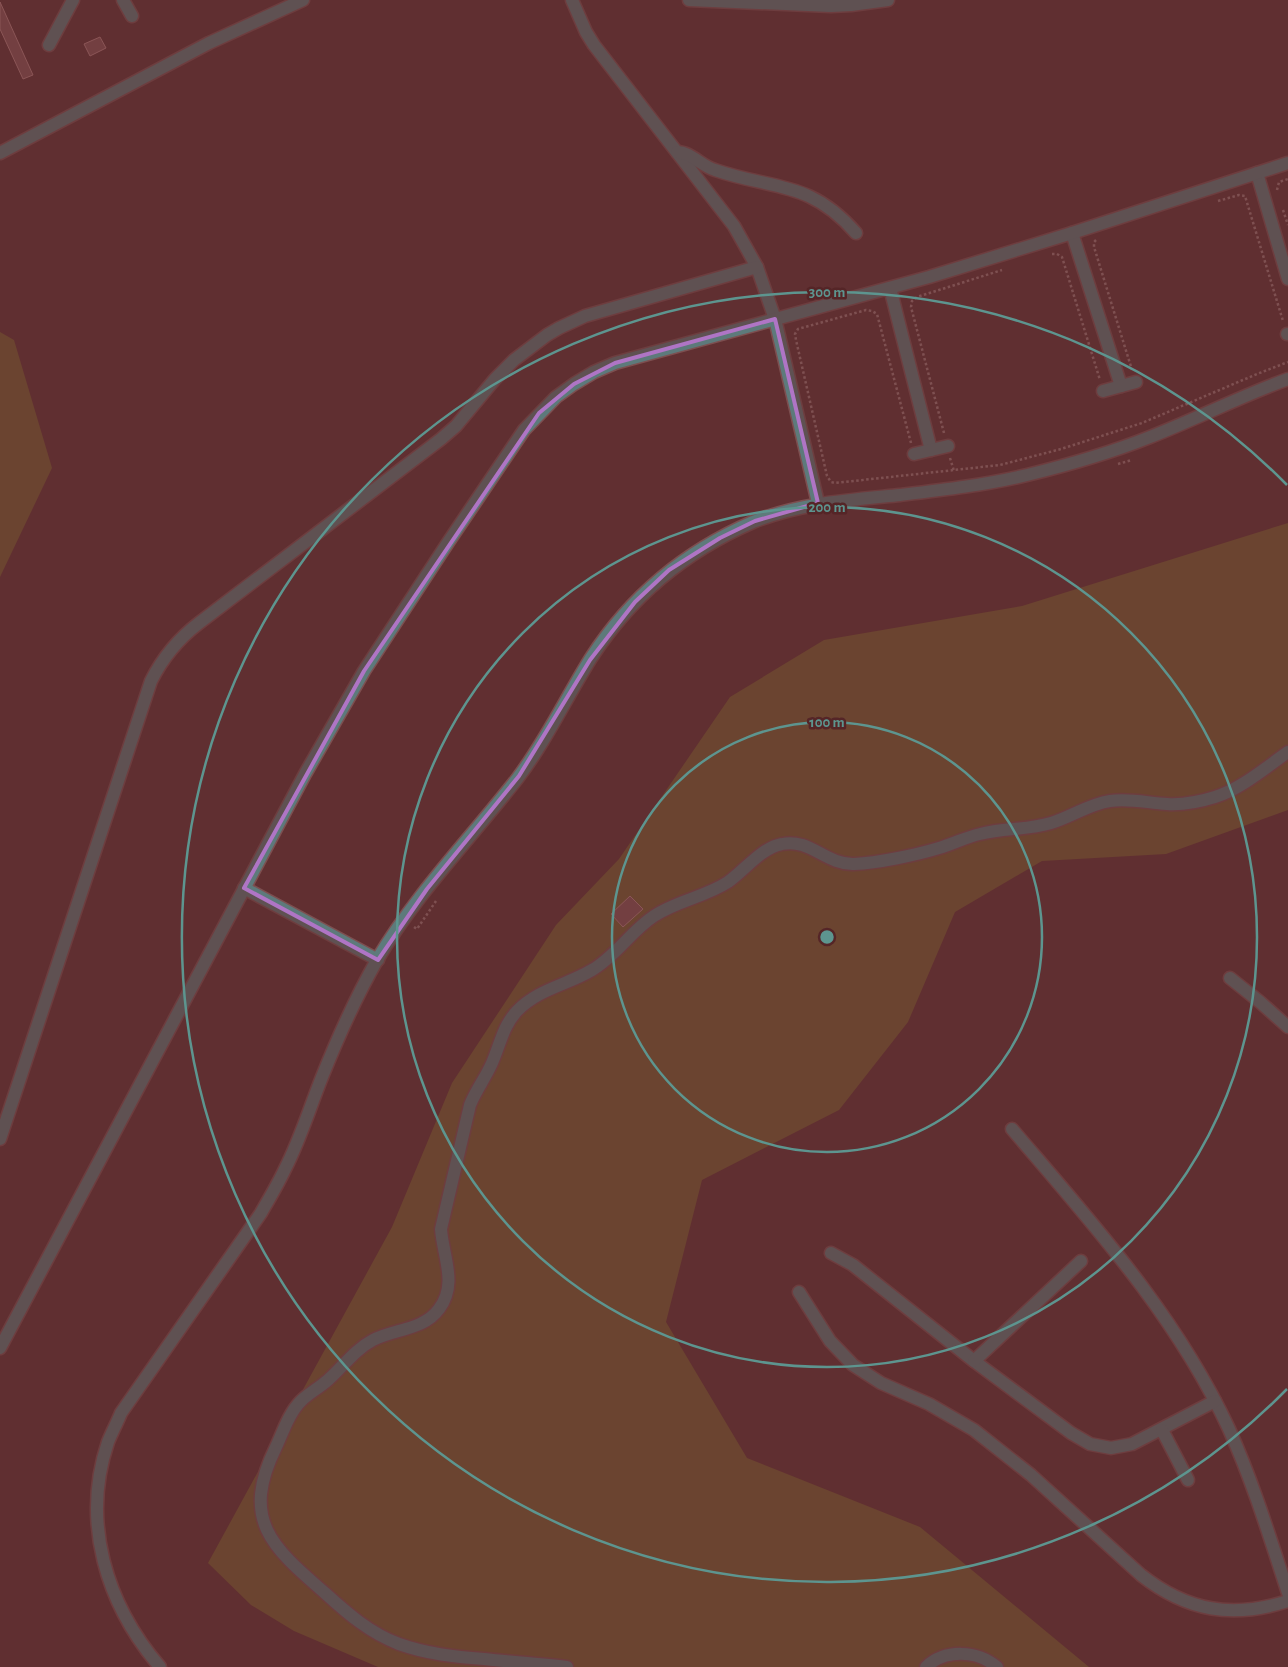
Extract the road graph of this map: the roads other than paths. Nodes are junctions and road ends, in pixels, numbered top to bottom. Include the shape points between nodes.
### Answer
1 (73, 0) edge
2 (123, 0) edge
3 (303, 0) edge
4 (572, 0) edge
5 (689, 0) edge
6 (888, 0) edge
7 (132, 16) dead end
8 (49, 45) dead end
9 (0, 152) edge
10 (677, 152) junction
11 (1288, 163) edge
12 (1257, 173) junction
13 (856, 233) dead end
14 (1072, 233) junction
15 (757, 267) junction
16 (1288, 279) edge
17 (890, 288) junction
18 (775, 319) junction
19 (1288, 379) edge
20 (1136, 382) road end
21 (1121, 386) junction
22 (1103, 391) road end
23 (948, 446) road end
24 (931, 450) junction
25 (914, 454) road end
26 (818, 503) junction
27 (1288, 752) edge
28 (244, 888) junction
29 (378, 960) junction
30 (1230, 978) dead end
31 (1287, 1025) edge
32 (1012, 1128) dead end
33 (0, 1140) edge
34 (832, 1253) dead end
35 (1081, 1261) dead end
36 (799, 1292) dead end
37 (0, 1348) edge
38 (974, 1361) junction
39 (1215, 1401) junction
40 (1162, 1430) junction
41 (1188, 1480) dead end
42 (1288, 1593) edge
43 (1288, 1601) edge
44 (160, 1667) edge
45 (567, 1667) edge
46 (926, 1667) edge
47 (997, 1667) edge

1 - 8 street
2 - 7 street
3 - 9 street via 209,43
4 - 10 street via 594,45
5 - 6 street via 831,6
10 - 13 street via 687,154 714,170 810,196 835,212
10 - 15 street via 734,226
11 - 12 street
12 - 14 street
12 - 16 street
14 - 17 street
14 - 21 street
15 - 18 street
15 - 33 street via 585,316 546,335 495,379 442,439 176,642 158,667 146,696
17 - 18 street
17 - 24 street
18 - 26 street
18 - 28 street via 615,363 574,384 539,413 524,430 364,671
19 - 26 street via 1148,438 1066,465 940,490
20 - 21 street
21 - 22 street
23 - 24 street
24 - 25 street
26 - 29 street via 756,521 720,538 692,554 650,586 607,635 519,776 404,920
27 - 45 street via 1232,790 1201,801 1168,804 1108,801 1050,823 988,832 910,855 846,864 828,859 802,844 781,844 763,853 722,885 655,915 603,963 535,996 514,1014 470,1105 442,1229 449,1283 444,1302 424,1323 363,1346 300,1402 266,1467 260,1498 267,1529 284,1555 351,1616 383,1638 442,1655
28 - 29 street
28 - 37 street
29 - 44 street via 344,1027 286,1168 260,1213 121,1413 109,1441 99,1486 97,1516 103,1559 108,1580 124,1615 144,1649
30 - 31 street
32 - 39 street via 1134,1273 1169,1322
34 - 38 street
35 - 38 street
36 - 43 street via 830,1341 853,1365 881,1383 930,1404 974,1430 1031,1475 1154,1585 1184,1601 1216,1609 1250,1610
38 - 40 street via 1090,1444 1122,1447
39 - 40 street
39 - 42 street via 1241,1457
40 - 41 street
46 - 47 street via 949,1654 960,1654 977,1656

